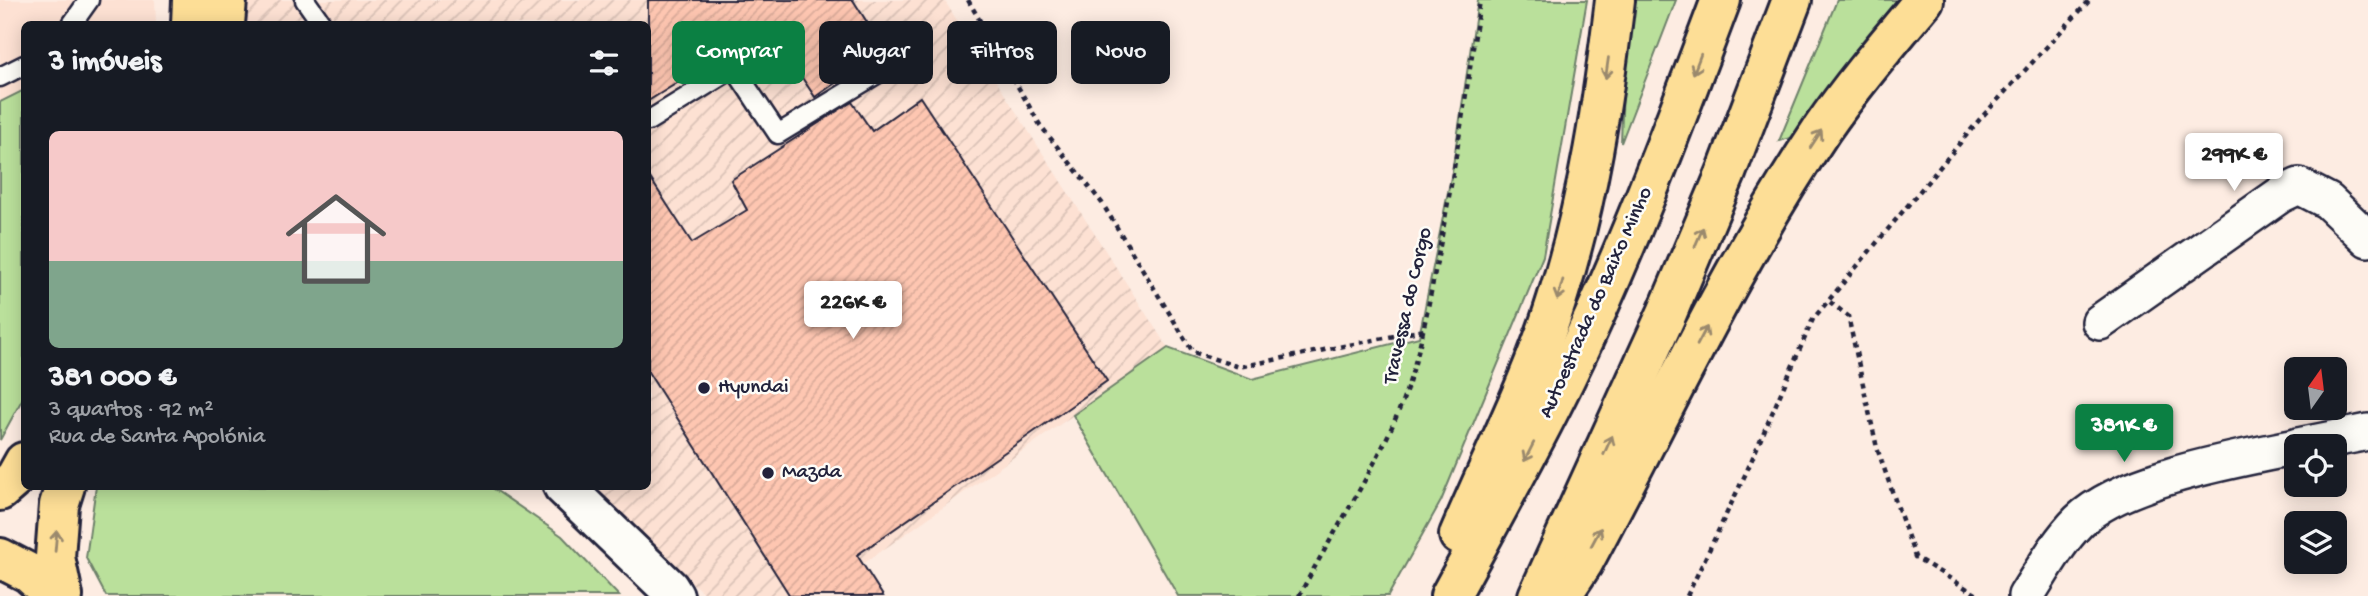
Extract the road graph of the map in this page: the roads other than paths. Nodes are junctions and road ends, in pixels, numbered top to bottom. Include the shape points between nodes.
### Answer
1 (89, 0) edge
2 (192, 0) edge
3 (227, 0) edge
4 (305, 0) edge
5 (1615, 0) edge
6 (1721, 0) edge
7 (1793, 0) edge
8 (1924, 0) edge
9 (74, 21) edge
10 (191, 21) edge
11 (225, 21) edge
12 (320, 21) edge
13 (21, 66) edge
14 (0, 77) edge
15 (860, 84) edge
16 (651, 119) edge
17 (2368, 239) edge
18 (2100, 322) dead end
19 (2368, 432) edge
20 (2347, 436) edge
21 (2284, 450) edge
22 (21, 468) edge
23 (64, 490) edge
24 (567, 490) edge
25 (0, 491) edge
26 (0, 558) edge
27 (54, 596) edge
28 (63, 596) edge
29 (674, 596) edge
30 (1433, 596) edge
31 (1450, 596) edge
32 (1538, 596) edge
33 (1561, 596) edge
34 (2026, 596) edge

1 - 9 lane
2 - 10 main road
3 - 11 main road
4 - 12 lane
5 -> 30 main road via 1594,149 1557,300
6 -> 31 main road, Autoestrada do Baixo Minho via 1632,229 1566,377
32 -> 7 main road via 1678,288
33 -> 8 main road via 1583,563 1779,196 1865,70
13 - 14 lane
15 - 16 lane via 778,134 734,68
17 - 18 street via 2328,201 2299,186
19 - 20 street
21 - 34 street via 2218,463 2106,503 2080,521
22 - 25 main road
28 -> 23 main road via 55,557
24 - 29 main road
26 - 27 main road via 29,573

